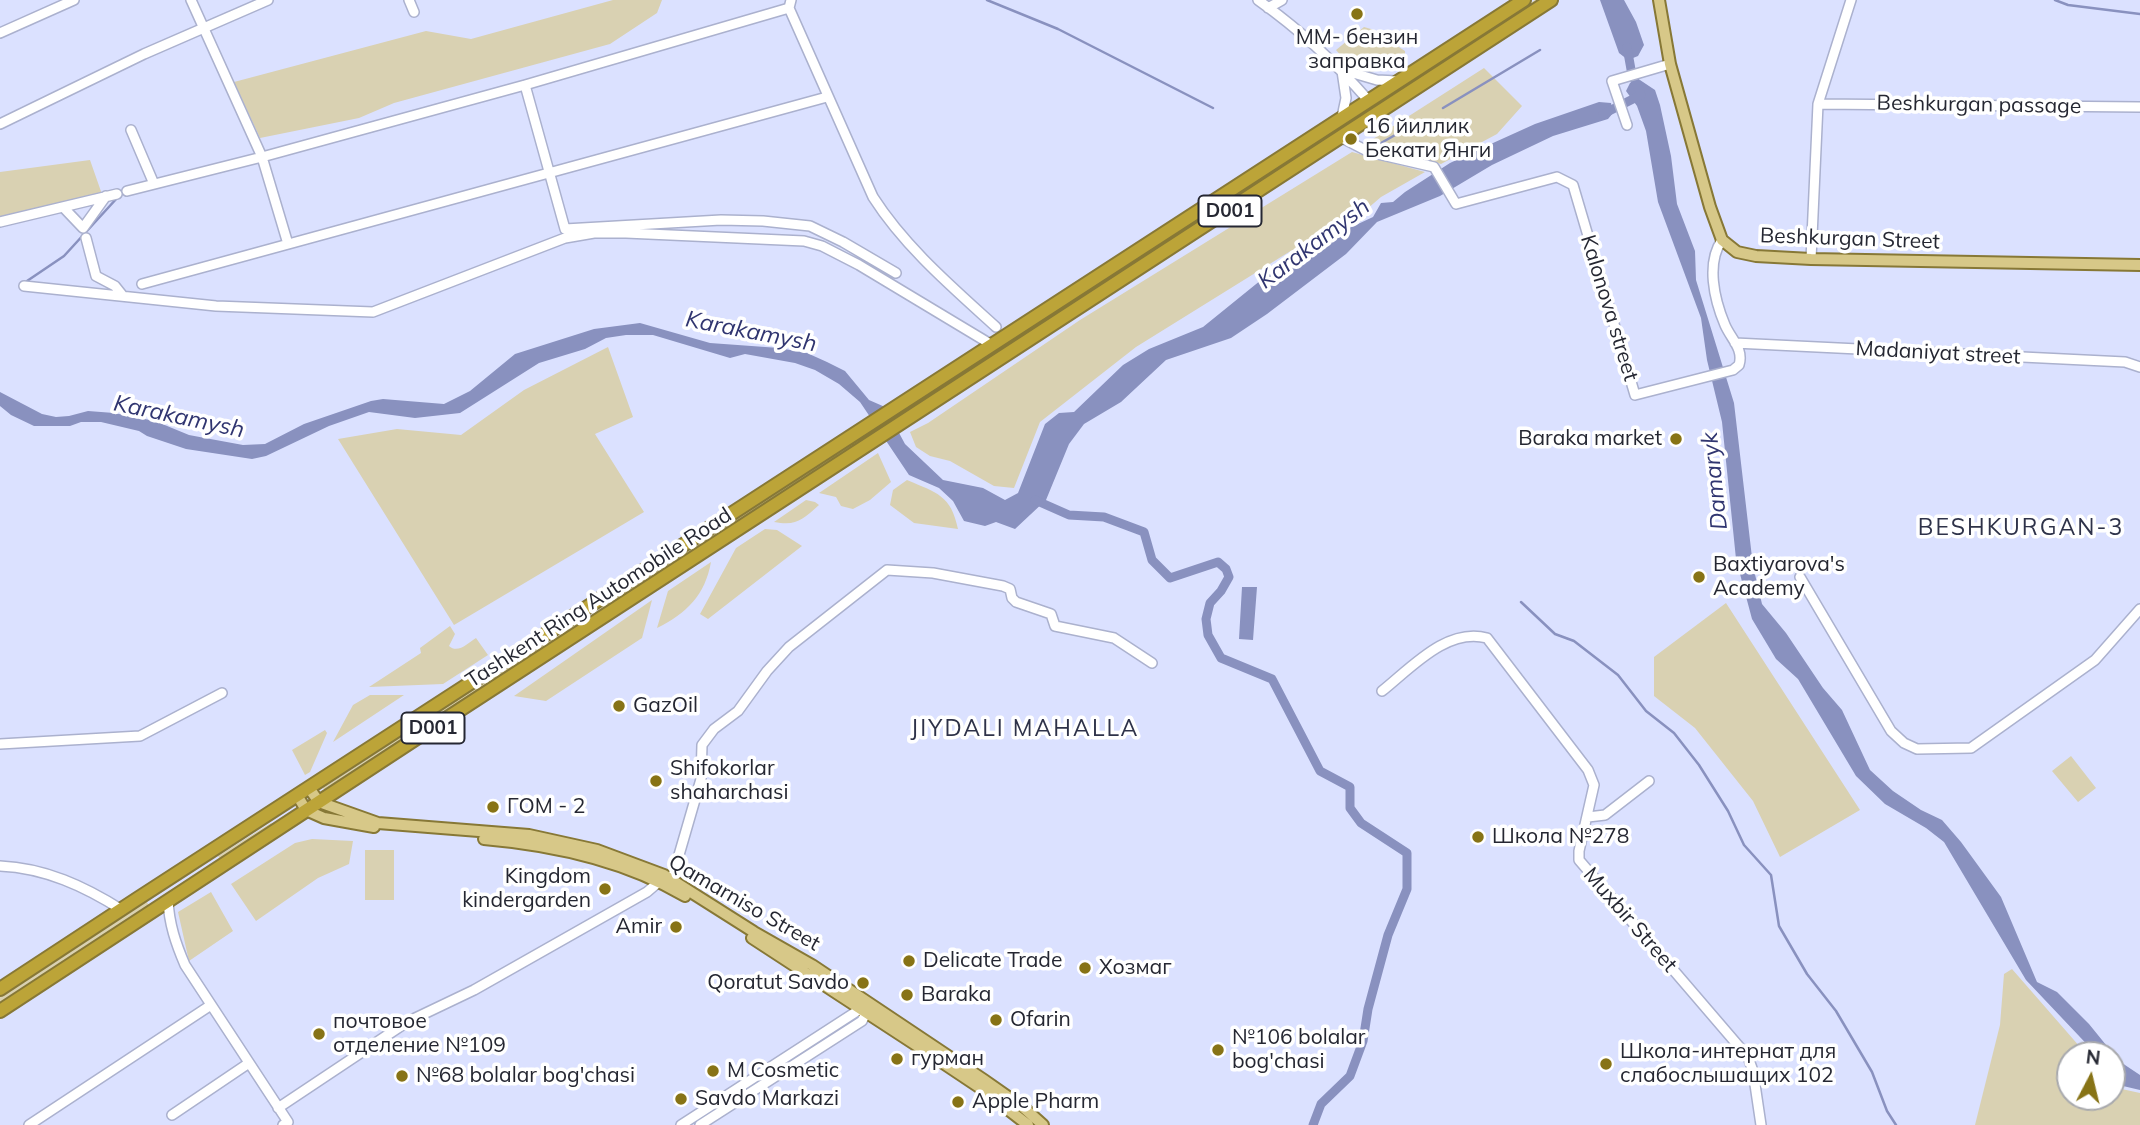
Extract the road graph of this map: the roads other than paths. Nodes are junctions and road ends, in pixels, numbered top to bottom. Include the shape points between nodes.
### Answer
1 (74, 0) edge
2 (191, 0) edge
3 (268, 0) edge
4 (409, 0) edge
5 (1258, 0) edge
6 (1524, 0) edge
7 (1551, 0) edge
8 (1850, 0) edge
9 (1660, 2) edge
10 (1275, 3) edge
11 (790, 4) edge
12 (414, 12) dead end
13 (202, 27) junction
14 (0, 33) edge
15 (1670, 64) junction
16 (1341, 69) junction
17 (1398, 81) junction
18 (525, 85) junction
19 (827, 97) junction
20 (1368, 100) junction
21 (1818, 104) junction
22 (2140, 107) edge
23 (1378, 114) junction
24 (1342, 117) junction
25 (0, 124) edge
26 (1628, 125) dead end
27 (131, 130) dead end
28 (1342, 138) junction
29 (262, 157) junction
30 (549, 173) junction
31 (154, 184) junction
32 (127, 191) dead end
33 (117, 194) dead end
34 (106, 196) junction
35 (63, 207) junction
36 (1200, 208) junction
37 (0, 222) edge
38 (1210, 224) junction
39 (86, 238) dead end
40 (1722, 240) junction
41 (288, 244) junction
42 (1811, 259) junction
43 (2140, 265) edge
44 (896, 273) dead end
45 (142, 284) dead end
46 (24, 286) dead end
47 (123, 296) junction
48 (996, 327) dead end
49 (1735, 343) junction
50 (992, 345) junction
51 (2140, 367) edge
52 (1800, 577) dead end
53 (582, 609) junction
54 (2140, 609) edge
55 (593, 626) junction
56 (1152, 663) dead end
57 (1382, 691) dead end
58 (222, 693) dead end
59 (0, 744) edge
60 (1649, 781) dead end
61 (303, 792) junction
62 (319, 802) junction
63 (306, 810) junction
64 (1588, 817) junction
65 (596, 854) junction
66 (206, 855) junction
67 (0, 866) edge
68 (215, 870) junction
69 (666, 881) junction
70 (158, 886) junction
71 (168, 900) junction
72 (122, 910) junction
73 (0, 989) edge
74 (211, 1005) junction
75 (865, 1009) junction
76 (0, 1011) edge
77 (249, 1063) junction
78 (278, 1108) junction
79 (172, 1115) dead end
80 (29, 1125) edge
81 (283, 1125) edge
82 (681, 1125) edge
83 (699, 1125) edge
84 (1028, 1125) edge
85 (1043, 1125) edge
86 (1761, 1125) edge

1 - 14 street
2 - 13 street
3 - 13 street
4 - 12 street
5 - 10 street
6 - 17 highway, D001
7 - 23 highway, D001
8 - 21 street
9 - 15 main road
10 - 16 street
11 - 18 street
11 - 19 street
13 - 25 street
13 - 29 street
15 - 26 street via 1612,81
15 - 40 main road
16 - 17 street
16 - 20 street
16 - 24 street via 1346,98
17 - 20 highway, D001
18 - 29 street
18 - 30 street
19 - 30 street
19 - 48 street via 885,216 930,267
20 - 23 highway
20 - 24 highway, D001
21 - 22 street, Beshkurgan passage
21 - 42 street
23 - 28 highway, D001
24 - 36 highway, D001
27 - 31 street
28 - 38 highway, D001
28 - 49 street, Kalonova street via 1369,152 1434,167 1455,202 1557,177 1573,185 1635,395 1733,370 1741,360
29 - 31 street
29 - 41 street
30 - 41 street
30 - 44 street via 565,229 720,220 810,226
31 - 32 street
33 - 34 street
34 - 35 street
34 - 35 street via 83,228
35 - 37 street
36 - 38 highway
36 - 50 highway, D001
38 - 55 highway, Tashkent Ring Automobile Road / D001
39 - 47 street via 96,276
40 - 42 main road, Beshkurgan Street via 1746,255
40 - 49 street, Kalonova street via 1714,251 1712,274 1720,311
41 - 45 street
42 - 43 main road, Beshkurgan Street
46 - 47 street
47 - 50 street via 266,310 373,312 565,238 625,233 804,241 859,265
49 - 51 street, Madaniyat street via 2124,362
50 - 53 highway, Tashkent Ring Automobile Road / D001
52 - 54 street via 1891,731 1917,749 1971,748 2095,660
53 - 55 highway
53 - 61 highway, Tashkent Ring Automobile Road / D001
55 - 62 highway, Tashkent Ring Automobile Road / D001
56 - 69 street via 1114,638 1055,626 1051,614 1016,602 1010,589 1003,586 887,570 789,647 738,710 702,745 701,779
57 - 64 street, Muxbir Street via 1437,647 1466,636 1487,638 1588,770 1594,785
58 - 59 street via 140,736
60 - 64 street via 1605,815
61 - 62 main road
61 - 63 main road
61 - 66 highway, Tashkent Ring Automobile Road / D001
62 - 63 highway, Tashkent Ring Automobile Road / D001
62 - 65 main road, Qamarniso Street via 385,825 529,835
63 - 65 main road, Qamarniso Street via 324,818 400,832 526,842
63 - 68 highway, Tashkent Ring Automobile Road / D001
64 - 86 street, Muxbir Street via 1579,860 1748,1057
65 - 69 main road, Qamarniso Street
66 - 68 highway
66 - 70 highway, Tashkent Ring Automobile Road / D001
67 - 72 street via 60,877
68 - 71 highway, Tashkent Ring Automobile Road / D001
69 - 75 main road, Qamarniso Street via 806,961
69 - 78 street via 474,990 407,1022
70 - 71 highway
70 - 72 highway, Tashkent Ring Automobile Road / D001
71 - 74 street via 176,944
71 - 76 highway, Tashkent Ring Automobile Road / D001
72 - 73 highway, Tashkent Ring Automobile Road / D001
74 - 77 street
74 - 80 street
75 - 82 street
75 - 83 street via 857,1024
75 - 84 main road, Qamarniso Street
75 - 85 main road, Qamarniso Street via 984,1080
77 - 78 street
77 - 79 street
78 - 81 street via 288,1122

